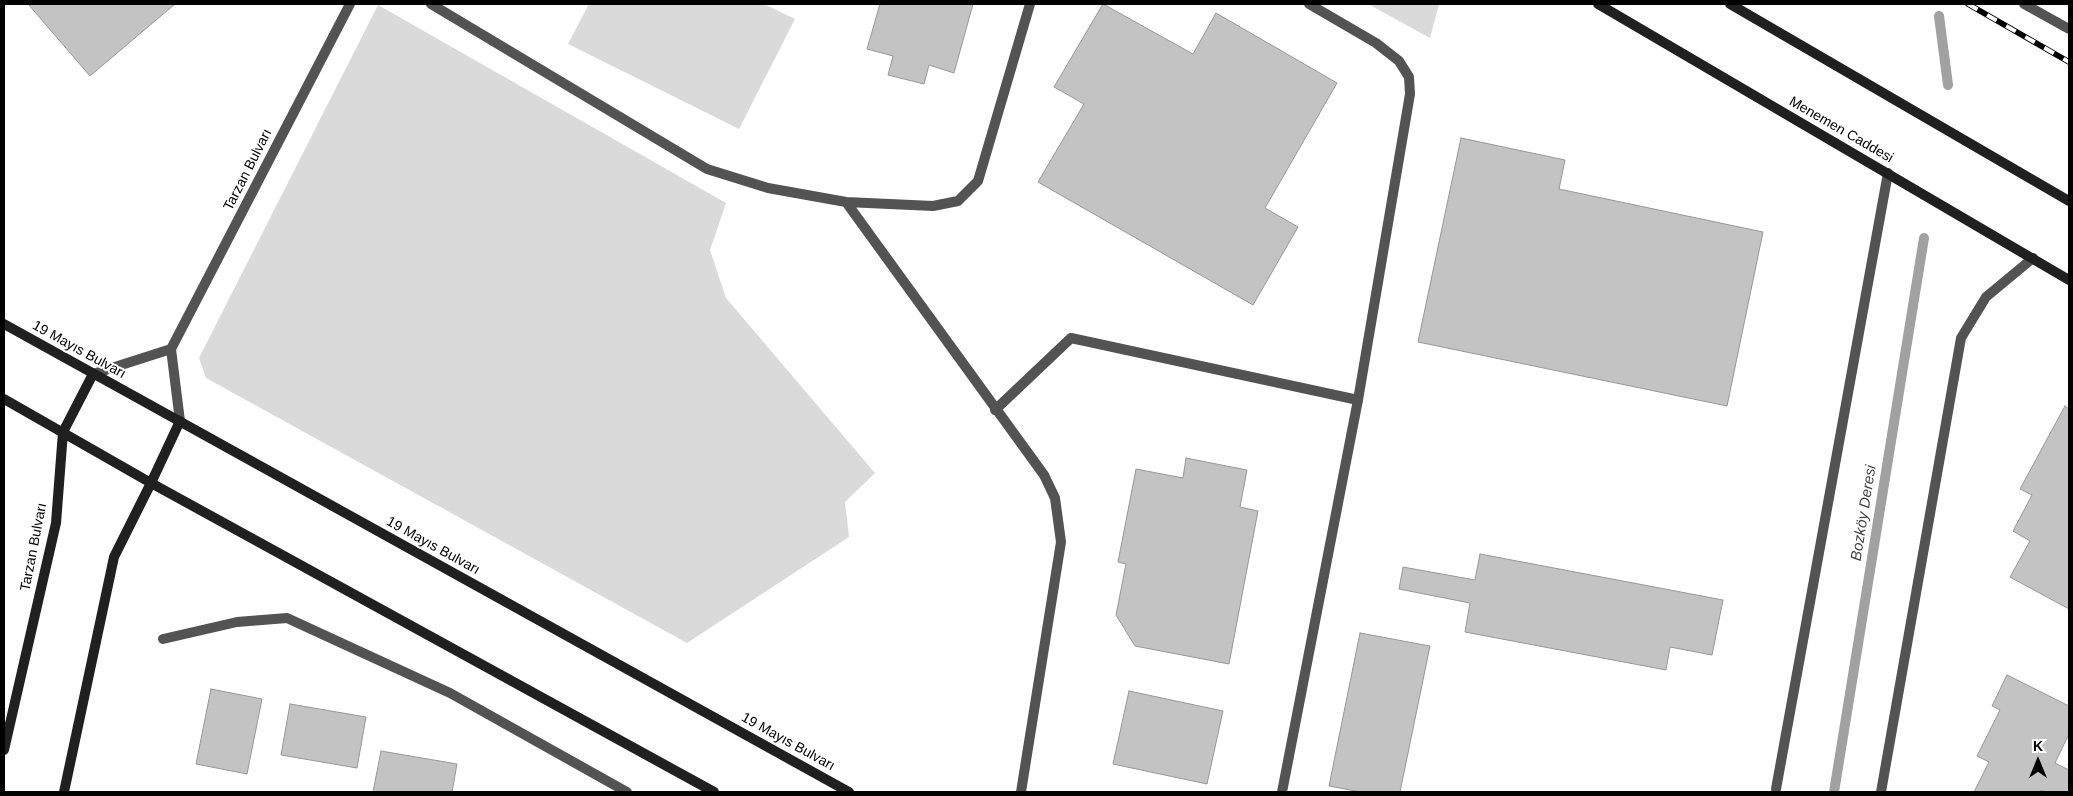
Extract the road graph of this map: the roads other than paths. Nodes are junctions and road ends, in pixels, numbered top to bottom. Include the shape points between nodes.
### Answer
1 (350, 4) edge
2 (431, 4) edge
3 (1030, 4) edge
4 (1309, 4) edge
5 (1598, 4) edge
6 (1730, 4) edge
7 (2024, 4) edge
8 (2069, 29) edge
9 (1888, 173) junction
10 (2069, 201) edge
11 (846, 202) junction
12 (2032, 258) junction
13 (2069, 280) edge
14 (4, 324) edge
15 (171, 349) junction
16 (93, 374) junction
17 (4, 399) edge
18 (1358, 400) junction
19 (995, 410) junction
20 (180, 421) junction
21 (63, 432) junction
22 (151, 483) junction
23 (163, 639) dead end
24 (4, 750) edge
25 (1776, 790) dead end
26 (64, 792) edge
27 (627, 792) edge
28 (714, 792) edge
29 (849, 792) edge
30 (1021, 792) edge
31 (1282, 792) edge
32 (1881, 792) edge

1 - 15 street, Tarzan Bulvarı
2 - 11 street via 707,168 768,188
3 - 11 street via 978,181 958,201 933,206
4 - 18 street via 1376,43 1399,61 1409,77 1410,94
5 - 9 main road, Menemen Caddesi
6 - 10 main road
7 - 8 street
9 - 12 main road, Menemen Caddesi
9 - 25 street
11 - 19 street
12 - 13 main road, Menemen Caddesi
12 - 32 street via 1986,297 1962,338
14 - 16 main road, 19 Mayıs Bulvarı
15 - 16 street
15 - 20 street
16 - 20 main road, 19 Mayıs Bulvarı
16 - 21 main road, Tarzan Bulvarı
17 - 21 main road
18 - 19 street via 1071,338
18 - 31 street
19 - 30 street via 1044,475 1055,498 1061,542
20 - 22 main road
20 - 29 main road, 19 Mayıs Bulvarı
21 - 22 main road
21 - 24 main road, Tarzan Bulvarı via 56,523
22 - 26 main road via 114,557
22 - 28 main road
23 - 27 street via 237,622 287,618 450,693

